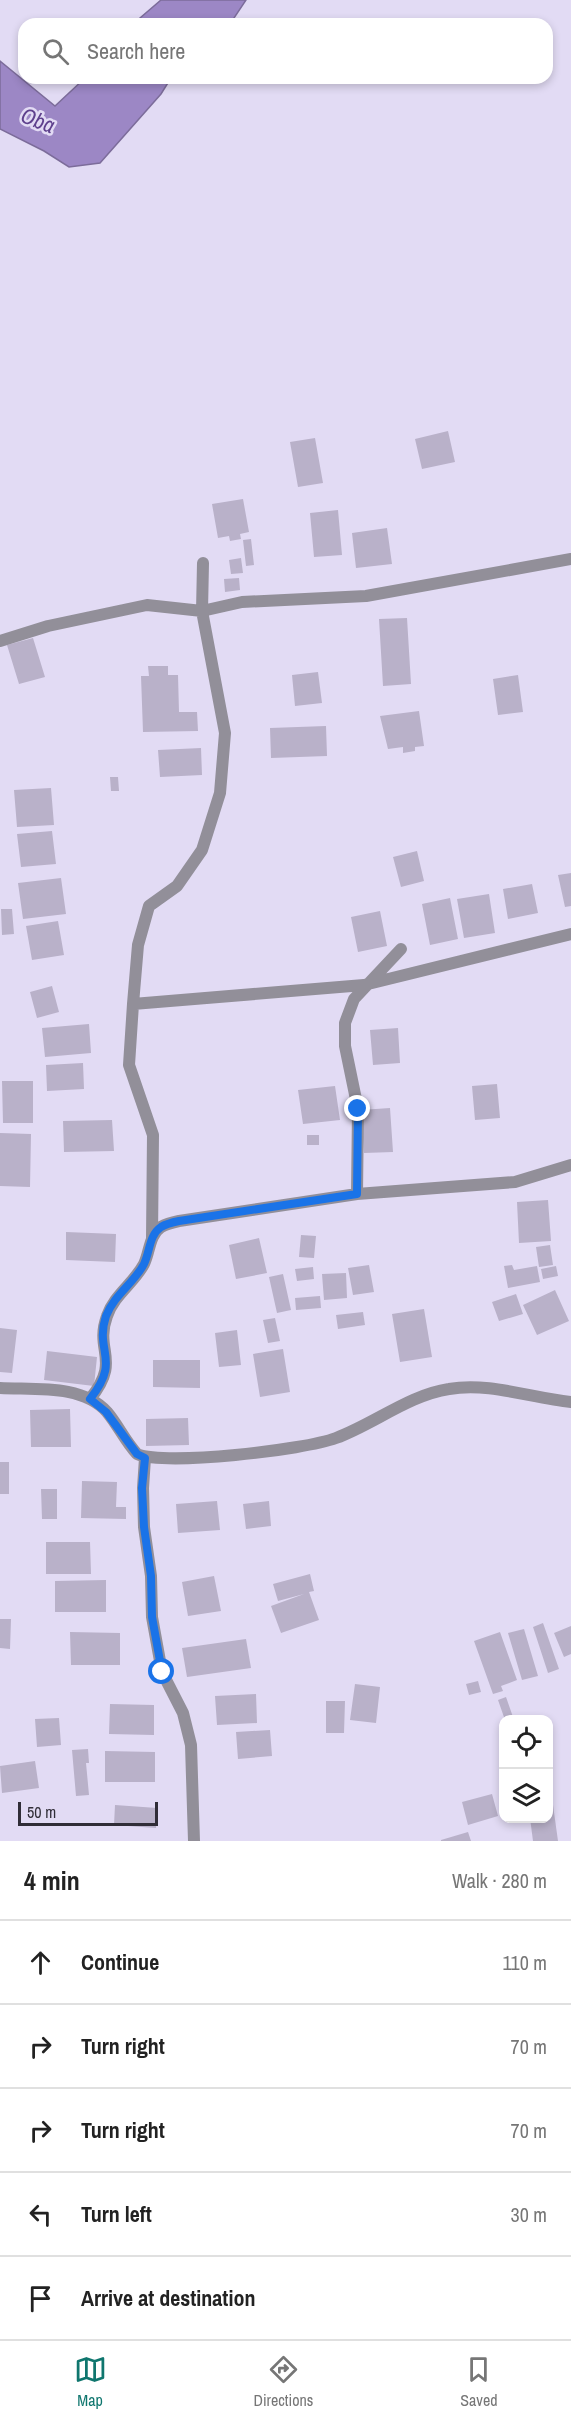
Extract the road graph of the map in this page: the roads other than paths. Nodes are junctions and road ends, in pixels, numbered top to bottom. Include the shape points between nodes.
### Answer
1 (571, 559) edge
2 (203, 563) dead end
3 (202, 611) junction
4 (0, 641) edge
5 (571, 934) edge
6 (401, 949) dead end
7 (364, 985) junction
8 (133, 1004) junction
9 (571, 1164) edge
10 (357, 1194) junction
11 (152, 1238) junction
12 (0, 1388) edge
13 (90, 1399) junction
14 (571, 1402) edge
15 (145, 1458) junction
16 (194, 1841) edge

1 - 3 street via 366,596 242,602
2 - 3 street
3 - 4 street via 147,605 48,626
3 - 8 street via 225,733 220,793 202,850 177,886 148,906 138,945
5 - 7 street
6 - 7 street
7 - 8 street
7 - 10 street via 345,1023 345,1046 358,1109
8 - 11 street via 129,1065 153,1135
9 - 10 street via 515,1182
10 - 11 street via 179,1221 161,1227
11 - 13 street via 135,1280 120,1293 106,1316 103,1336 108,1369
12 - 13 street via 76,1393
13 - 15 street via 106,1412 137,1454
14 - 15 street via 481,1387 449,1388 424,1395 334,1439 227,1456
15 - 16 street via 142,1488 152,1617 162,1672 183,1713 191,1745

